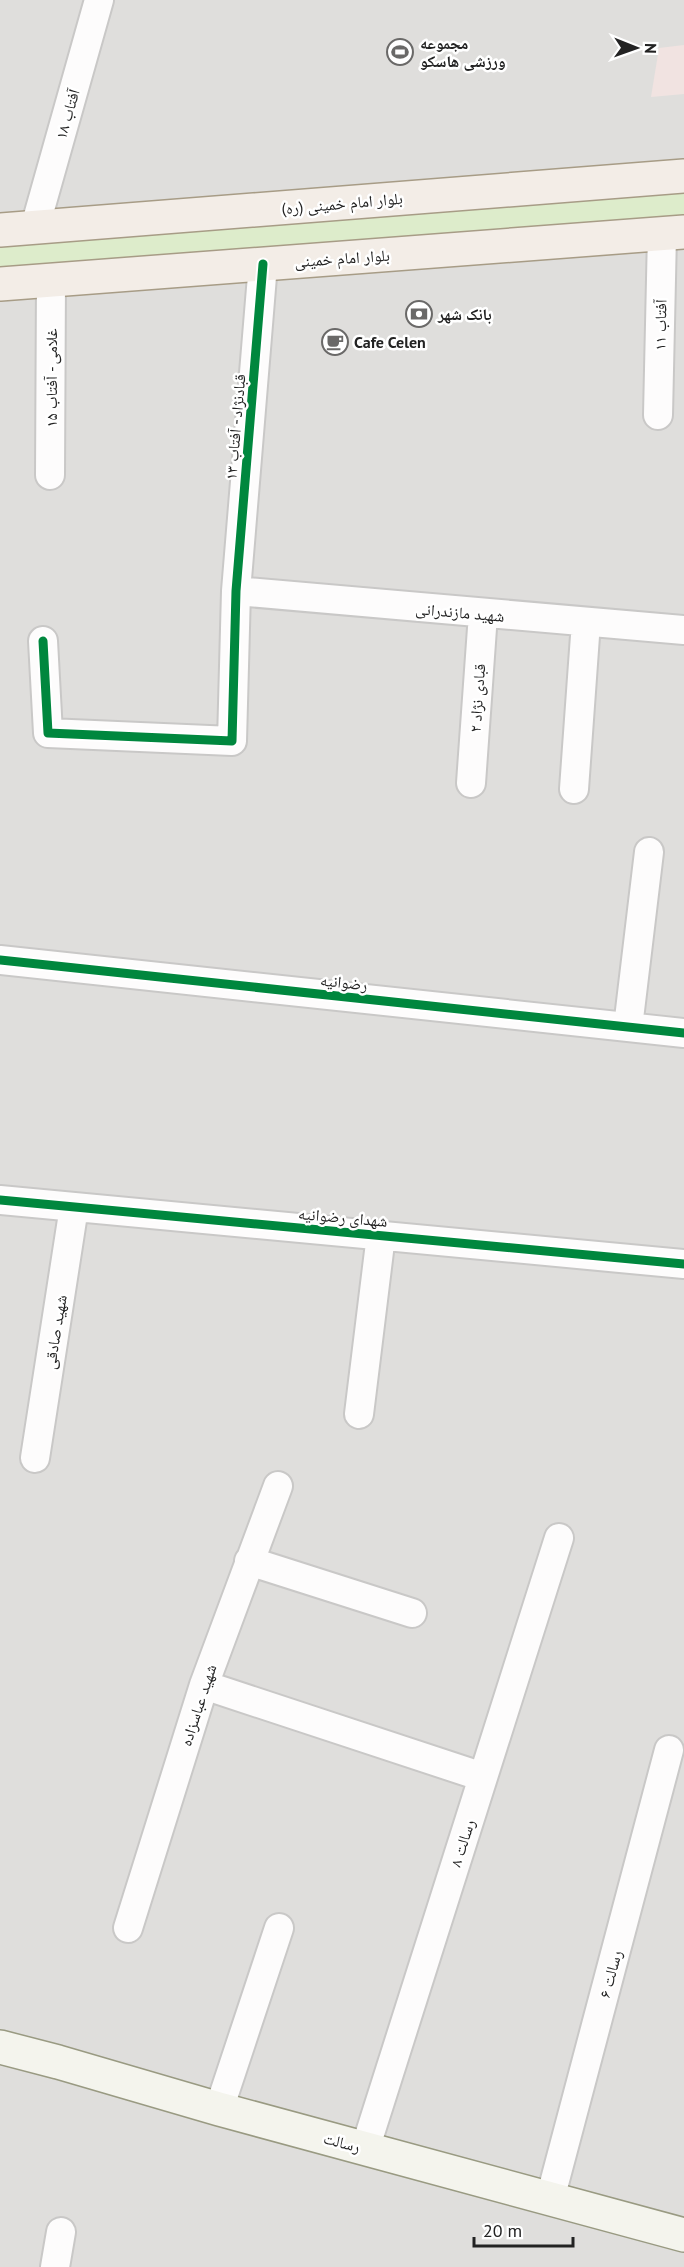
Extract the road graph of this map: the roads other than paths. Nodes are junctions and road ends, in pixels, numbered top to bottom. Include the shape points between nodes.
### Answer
1 (99, 0) edge
2 (684, 176) edge
3 (35, 227) junction
4 (0, 230) edge
5 (673, 233) edge
6 (263, 264) junction
7 (51, 281) junction
8 (0, 284) edge
9 (658, 415) dead end
10 (50, 475) dead end
11 (236, 591) junction
12 (483, 614) junction
13 (586, 622) junction
14 (684, 630) edge
15 (43, 640) dead end
16 (471, 783) dead end
17 (574, 789) dead end
18 (649, 852) dead end
19 (0, 960) edge
20 (628, 1027) junction
21 (684, 1033) edge
22 (0, 1200) edge
23 (74, 1207) junction
24 (381, 1235) junction
25 (684, 1264) edge
26 (359, 1414) dead end
27 (35, 1458) dead end
28 (278, 1486) dead end
29 (559, 1538) dead end
30 (249, 1561) junction
31 (412, 1614) dead end
32 (204, 1685) junction
33 (669, 1750) dead end
34 (483, 1777) junction
35 (128, 1928) dead end
36 (279, 1928) dead end
37 (0, 2047) edge
38 (219, 2109) junction
39 (365, 2149) junction
40 (550, 2199) junction
41 (61, 2232) dead end
42 (684, 2235) edge
43 (55, 2267) edge

1 - 3 street, آفتاب ۱۸
2 - 3 main road, بلوار امام خمینی (ره)
3 - 4 main road, بلوار امام خمینی (ره)
5 - 6 main road, بلوار امام خمینی
5 - 9 street, آفتاب ۱۱
6 - 7 main road, بلوار امام خمینی
6 - 11 street, قبادنژاد - آفتاب ۱۳
7 - 8 main road, بلوار امام خمینی
7 - 10 street, غلامی - آفتاب ۱۵
11 - 12 street, شهید مازندرانی
11 - 15 street, قبادنژاد - آفتاب ۱۳ via 232,741 48,733
12 - 13 street, شهید مازندرانی
12 - 16 street, قبادی نژاد ۲
13 - 14 street, شهید مازندرانی
13 - 17 street
18 - 20 street
19 - 20 street, رضوانیه
20 - 21 street, رضوانیه
22 - 23 street, شهدای رضوانیه
23 - 24 street, شهدای رضوانیه
23 - 27 street, شهید صادقی
24 - 25 street, شهدای رضوانیه
24 - 26 street
28 - 30 street, شهید عباسزاده
29 - 34 street, رسالت ۸
30 - 31 street
30 - 32 street, شهید عباسزاده
32 - 34 street
32 - 35 street, شهید عباسزاده
33 - 40 street, رسالت ۶
34 - 39 street, رسالت ۸
36 - 38 street
37 - 38 main road, رسالت
38 - 39 main road, رسالت
39 - 40 main road, رسالت
40 - 42 main road, رسالت
41 - 43 street

